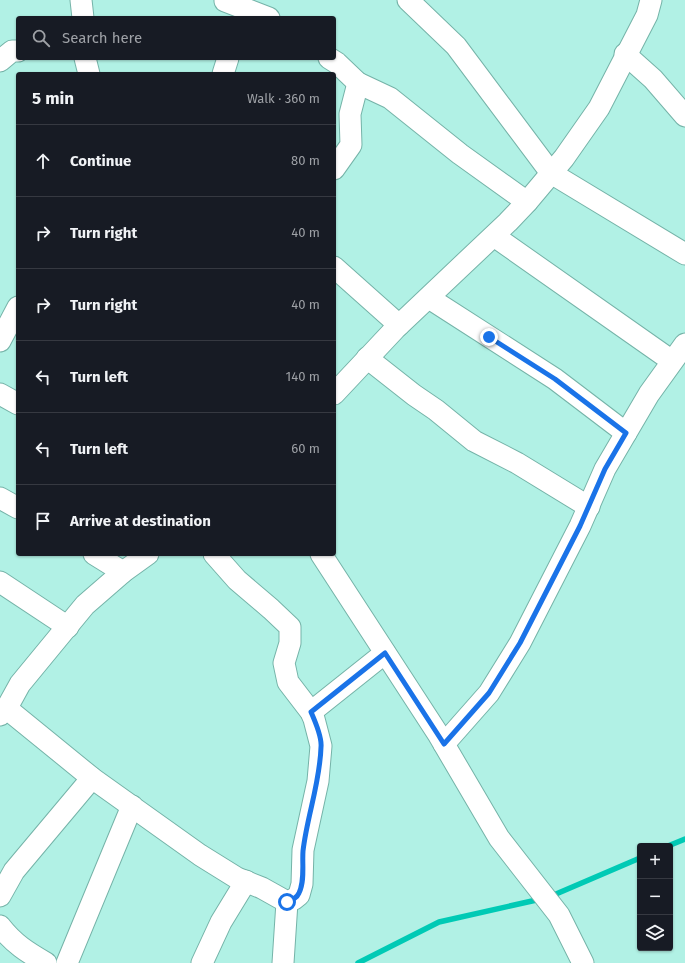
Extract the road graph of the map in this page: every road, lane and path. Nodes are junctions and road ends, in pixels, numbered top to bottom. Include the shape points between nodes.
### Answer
1 (81, 0) edge
2 (408, 0) edge
3 (651, 0) edge
4 (227, 6) edge
5 (82, 16) edge
6 (262, 16) edge
7 (16, 51) edge
8 (625, 54) junction
9 (86, 60) edge
10 (227, 60) edge
11 (332, 60) edge
12 (0, 61) edge
13 (88, 72) edge
14 (224, 72) edge
15 (358, 84) junction
16 (685, 116) edge
17 (336, 166) edge
18 (551, 173) junction
19 (527, 202) junction
20 (494, 236) junction
21 (685, 254) edge
22 (336, 269) edge
23 (429, 298) junction
24 (16, 311) edge
25 (399, 325) junction
26 (0, 341) edge
27 (685, 344) edge
28 (367, 358) junction
29 (672, 361) junction
30 (336, 392) edge
31 (0, 394) edge
32 (16, 403) edge
33 (626, 433) junction
34 (0, 498) edge
35 (16, 507) edge
36 (589, 507) junction
37 (97, 556) edge
38 (145, 556) edge
39 (216, 556) edge
40 (322, 556) edge
41 (123, 572) junction
42 (0, 582) edge
43 (68, 626) junction
44 (385, 653) junction
45 (3, 711) edge
46 (311, 712) junction
47 (444, 744) junction
48 (92, 778) junction
49 (132, 806) junction
50 (246, 881) junction
51 (0, 896) edge
52 (287, 902) junction
53 (0, 926) edge
54 (46, 963) edge
55 (67, 963) edge
56 (202, 963) edge
57 (283, 963) edge
58 (583, 963) edge

1 - 5 street
2 - 18 street via 456,46
3 - 8 street via 647,15
4 - 6 street
7 - 12 street via 12,51
8 - 16 street via 654,79
8 - 18 street via 599,108
9 - 13 street
10 - 14 street
11 - 15 street
15 - 17 street via 350,114 351,145
15 - 19 street via 390,98 460,154
18 - 19 street
18 - 21 street
19 - 20 street
20 - 23 street
20 - 29 street
22 - 25 street
23 - 25 street
23 - 33 street via 555,379
24 - 26 street
25 - 28 street
27 - 29 street
28 - 30 street
28 - 36 street via 474,441 517,463
29 - 33 street
31 - 32 street
33 - 36 street via 605,469
34 - 35 street
36 - 47 street via 520,643 489,693
37 - 41 street
38 - 41 street
39 - 46 street via 237,580 290,628 290,642 284,663 288,682
40 - 44 street
41 - 43 street via 85,606
42 - 43 street
43 - 45 street via 20,684
44 - 46 street
44 - 47 street
45 - 48 street
46 - 52 street via 322,746 318,780 303,850 302,884 299,895
47 - 58 street via 499,838 560,915
48 - 49 street
48 - 51 street via 14,871
49 - 50 street via 200,855
49 - 55 street
50 - 52 street
50 - 56 street via 221,922
52 - 57 street
53 - 54 street via 22,949

